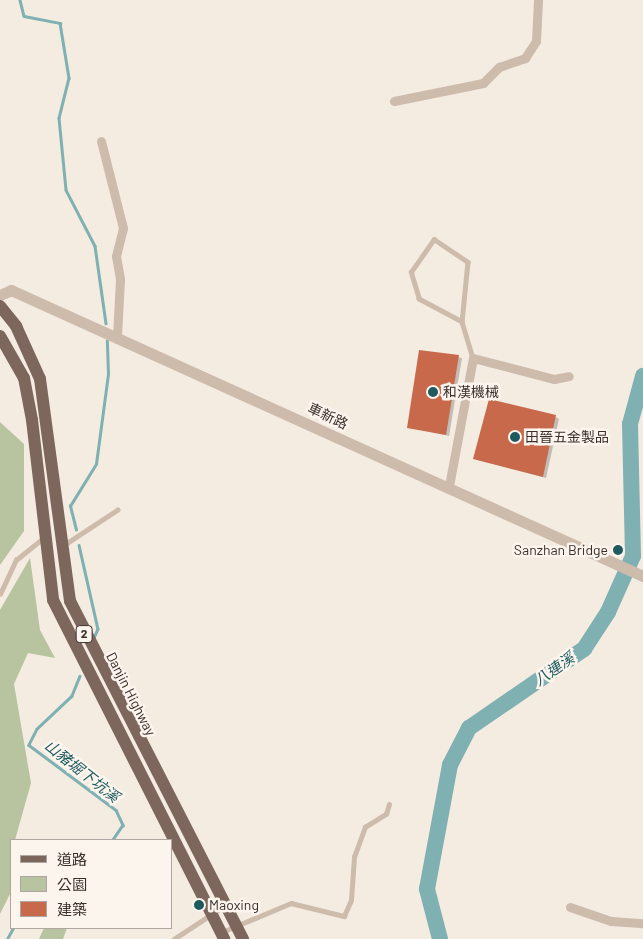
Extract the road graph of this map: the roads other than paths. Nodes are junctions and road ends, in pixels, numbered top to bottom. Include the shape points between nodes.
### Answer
1 (538, 0) edge
2 (394, 101) dead end
3 (101, 141) dead end
4 (0, 295) edge
5 (0, 306) edge
6 (462, 322) junction
7 (0, 336) edge
8 (117, 337) junction
9 (473, 358) junction
10 (569, 376) dead end
11 (449, 486) junction
12 (117, 510) dead end
13 (43, 538) junction
14 (61, 546) junction
15 (643, 576) edge
16 (0, 594) edge
17 (389, 804) dead end
18 (224, 906) junction
19 (570, 907) dead end
20 (211, 914) junction
21 (643, 923) edge
22 (238, 927) junction
23 (223, 936) edge
24 (174, 939) edge
25 (244, 939) edge

1 - 2 street via 536,41 525,58 499,67 483,83
3 - 8 street via 123,228 116,256 120,280
4 - 8 street, 車新路 via 11,290
5 - 14 main road, Danjin Highway / 2 via 16,326 40,379
6 - 6 lane via 468,262 434,240 411,272 419,298
6 - 9 lane
7 - 13 main road, 2 via 24,378 32,420
8 - 11 street, 車新路
9 - 10 street via 554,379
9 - 11 street
11 - 15 street, 車新路
12 - 14 lane
13 - 16 lane via 16,560
13 - 20 main road, 2 via 53,600 66,630
14 - 18 main road, Danjin Highway / 2 via 70,601 85,636
17 - 22 lane via 386,814 365,827 354,857 351,900 344,916 291,903
18 - 20 lane
18 - 22 main road, Danjin Highway / 2
19 - 21 street via 611,921
20 - 23 main road, 2
20 - 24 lane
22 - 23 lane
22 - 25 main road, Danjin Highway / 2

